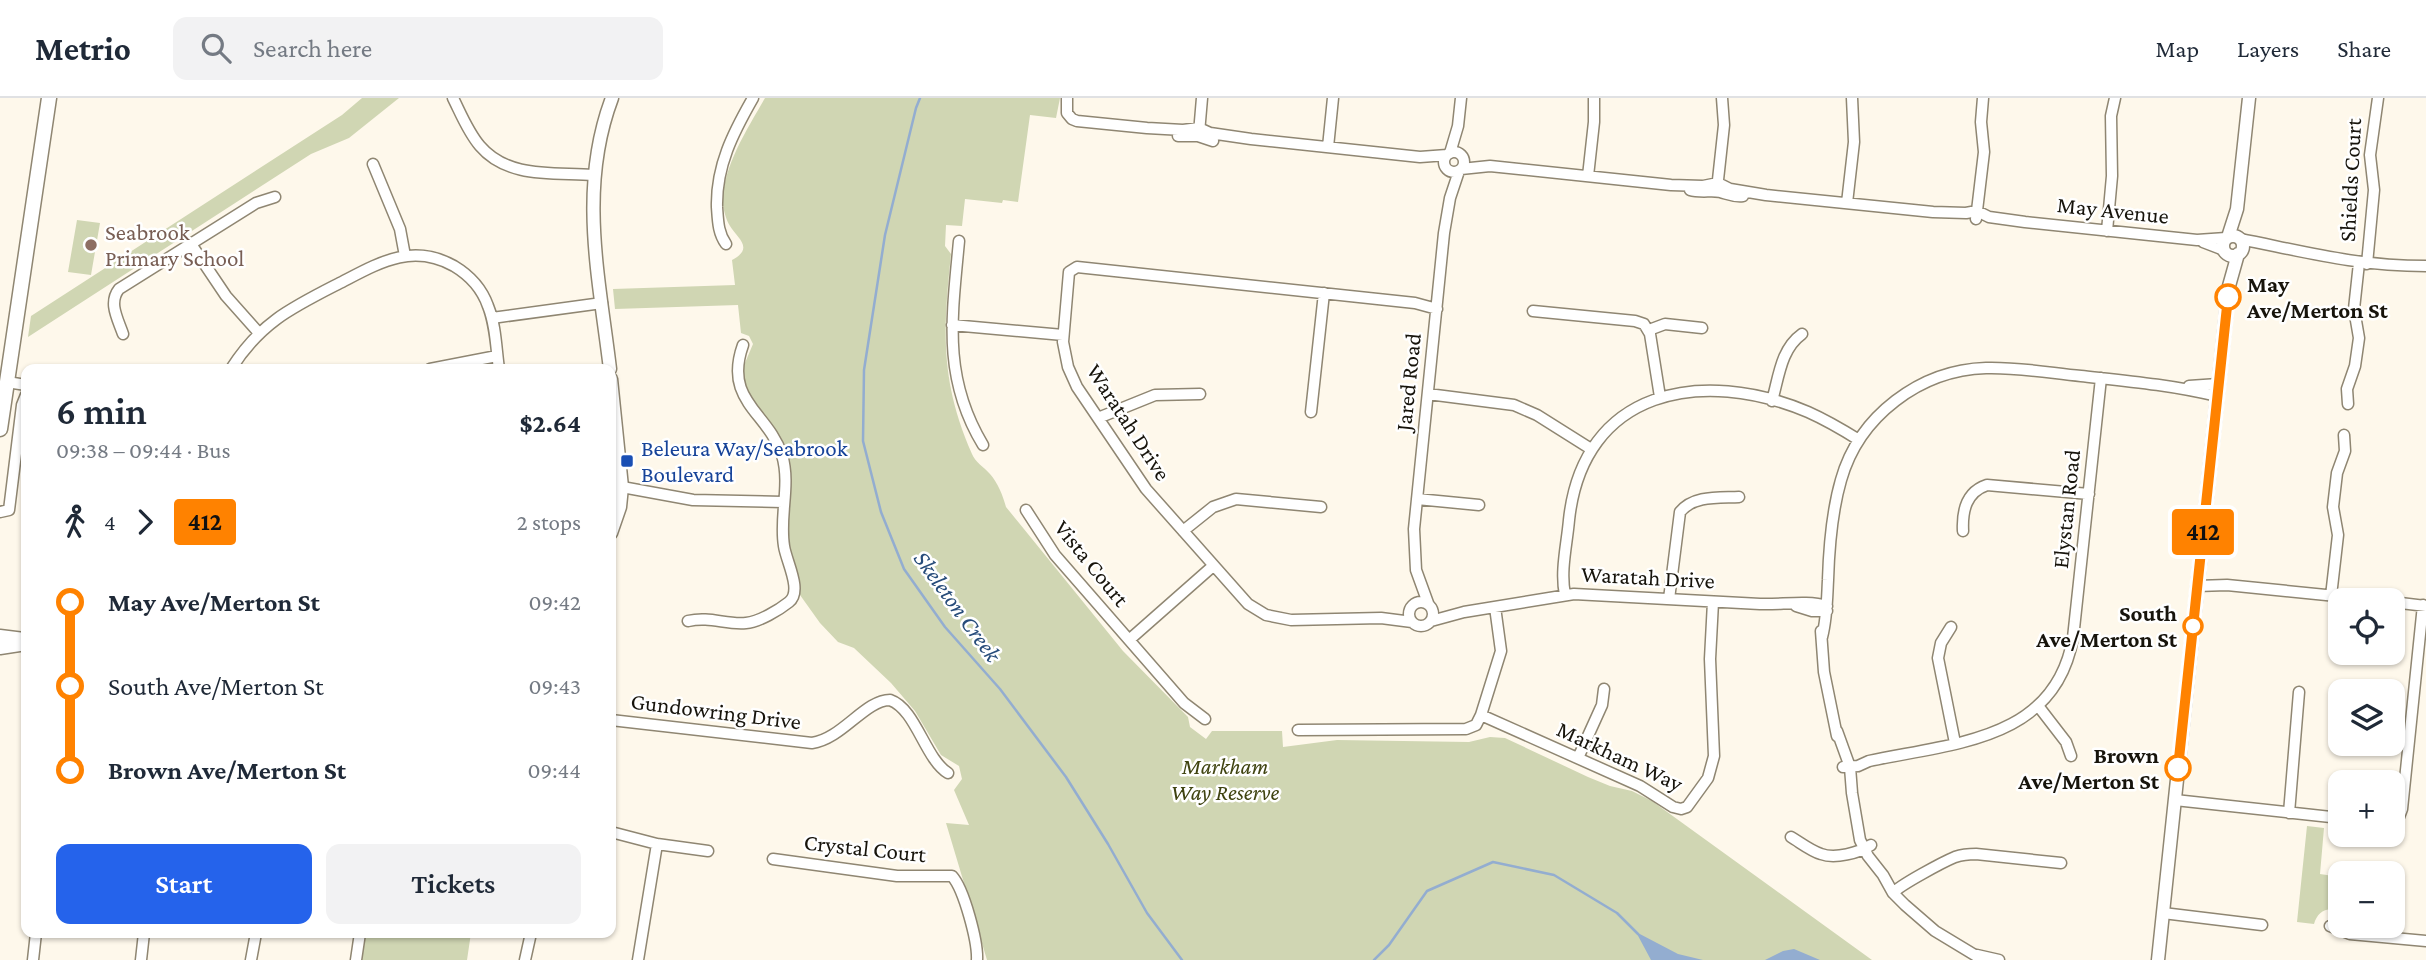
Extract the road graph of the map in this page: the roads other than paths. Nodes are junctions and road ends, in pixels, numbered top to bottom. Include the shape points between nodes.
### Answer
1 (49, 98) edge
2 (453, 98) edge
3 (612, 98) edge
4 (753, 98) edge
5 (1068, 98) edge
6 (1202, 98) edge
7 (1333, 98) edge
8 (1461, 98) edge
9 (1594, 98) edge
10 (1722, 98) edge
11 (1852, 98) edge
12 (1983, 98) edge
13 (2115, 98) edge
14 (2249, 98) edge
15 (2378, 98) edge
16 (1199, 132) junction
17 (1328, 147) junction
18 (1454, 162) junction
19 (373, 164) dead end
20 (593, 175) junction
21 (1588, 176) junction
22 (1717, 187) junction
23 (275, 197) dead end
24 (1847, 203) junction
25 (1977, 215) junction
26 (2107, 231) junction
27 (959, 241) dead end
28 (191, 244) junction
29 (726, 244) dead end
30 (2233, 245) junction
31 (405, 256) junction
32 (2363, 263) junction
33 (2426, 266) edge
34 (1324, 293) junction
35 (602, 303) junction
36 (1437, 305) junction
37 (1533, 311) dead end
38 (492, 318) junction
39 (952, 325) junction
40 (1702, 328) dead end
41 (1649, 330) junction
42 (258, 332) junction
43 (123, 334) dead end
44 (1802, 334) dead end
45 (1063, 335) junction
46 (743, 345) dead end
47 (497, 356) junction
48 (234, 364) edge
49 (456, 364) edge
50 (498, 364) edge
51 (609, 364) edge
52 (2101, 378) junction
53 (7, 382) junction
54 (21, 384) edge
55 (2218, 390) junction
56 (1200, 394) dead end
57 (1428, 394) junction
58 (1660, 397) junction
59 (1772, 401) junction
60 (2348, 404) dead end
61 (21, 412) edge
62 (1311, 412) dead end
63 (1098, 418) junction
64 (616, 428) edge
65 (0, 429) edge
66 (2344, 435) dead end
67 (1859, 440) junction
68 (983, 445) dead end
69 (1591, 449) junction
70 (622, 487) junction
71 (2089, 494) junction
72 (1739, 497) dead end
73 (1417, 499) junction
74 (783, 502) junction
75 (1479, 505) dead end
76 (1321, 507) dead end
77 (1026, 510) dead end
78 (0, 512) edge
79 (616, 518) edge
80 (1183, 531) junction
81 (1963, 531) dead end
82 (1213, 566) junction
83 (1416, 570) junction
84 (2198, 581) junction
85 (2332, 588) edge
86 (1565, 595) junction
87 (2328, 596) edge
88 (1669, 599) junction
89 (1713, 602) junction
90 (2405, 603) edge
91 (1429, 605) junction
92 (2424, 605) edge
93 (1411, 607) junction
94 (1495, 607) junction
95 (1824, 608) junction
96 (1464, 612) junction
97 (1381, 618) junction
98 (688, 621) dead end
99 (1431, 621) junction
100 (1412, 622) junction
101 (1951, 626) dead end
102 (0, 636) edge
103 (1129, 640) junction
104 (21, 641) edge
105 (21, 643) edge
106 (0, 648) edge
107 (1604, 689) dead end
108 (2299, 692) dead end
109 (2039, 707) junction
110 (1481, 715) junction
111 (1205, 719) dead end
112 (616, 721) edge
113 (1298, 730) dead end
114 (1955, 743) junction
115 (2071, 755) dead end
116 (1578, 758) junction
117 (1847, 766) junction
118 (948, 774) dead end
119 (2405, 781) edge
120 (2175, 800) junction
121 (2289, 813) junction
122 (2328, 817) edge
123 (616, 833) edge
124 (1791, 837) dead end
125 (657, 844) junction
126 (1865, 847) junction
127 (708, 852) dead end
128 (773, 859) dead end
129 (2061, 863) dead end
130 (1897, 891) junction
131 (2163, 913) junction
132 (2262, 925) dead end
133 (35, 938) edge
134 (143, 938) edge
135 (255, 938) edge
136 (359, 938) edge
137 (530, 938) edge
138 (2388, 938) edge
139 (2426, 942) edge
140 (1980, 958) edge
141 (33, 960) edge
142 (141, 960) edge
143 (251, 960) edge
144 (356, 960) edge
145 (525, 960) edge
146 (638, 960) edge
147 (977, 960) edge
148 (1998, 960) edge
149 (2158, 960) edge

1 - 53 main road
2 - 20 street via 480,145 505,164 530,172
3 - 20 street
4 - 29 street via 731,140 717,183 718,227
5 - 16 street, May Avenue via 1066,110 1077,121
6 - 16 street
7 - 17 street
8 - 18 street
9 - 21 street
10 - 22 street via 1724,125
11 - 24 street via 1854,142
12 - 25 street
13 - 26 street
14 - 30 street
15 - 32 street, Shields Court via 2370,155 2374,190
16 - 17 street, May Avenue
17 - 18 street, May Avenue
18 - 21 street, May Avenue
18 - 36 street, Jared Road
19 - 31 street via 400,229
20 - 35 street via 592,219
21 - 22 street, May Avenue via 1704,193
22 - 24 street, May Avenue via 1732,196
23 - 28 street via 256,203
24 - 25 street, May Avenue
25 - 26 street, May Avenue
26 - 30 street, May Avenue
27 - 39 street
28 - 42 street via 226,296
28 - 43 street via 117,292 114,306
30 - 32 street, May Avenue via 2270,246
30 - 55 street
31 - 38 street via 432,257 461,270 481,292
31 - 42 street via 375,265 306,300
32 - 33 street, May Avenue
32 - 60 street, Shields Court via 2354,309 2359,338
34 - 36 street, Waratah Drive
34 - 45 street, Waratah Drive via 1077,267 1068,276
34 - 62 street
35 - 38 street
35 - 51 street
36 - 57 street, Jared Road
37 - 41 street via 1635,321
38 - 47 street
39 - 45 street
39 - 68 street via 956,380
40 - 41 street via 1665,324
41 - 58 street
42 - 48 street
44 - 59 street via 1785,354
45 - 63 street, Waratah Drive via 1068,367
46 - 74 street via 739,381 781,452 786,479
47 - 49 street
47 - 50 street
52 - 55 street
52 - 67 street via 1997,368 1955,372 1897,399
52 - 71 street, Elystan Road
53 - 54 street
53 - 65 main road
55 - 84 street
56 - 63 street via 1156,395
57 - 69 street via 1514,405
57 - 73 street, Jared Road
58 - 59 street via 1703,391
58 - 69 street via 1624,415
59 - 67 street via 1810,413
61 - 78 street via 10,507
63 - 80 street, Waratah Drive via 1146,489
64 - 70 street
66 - 85 street via 2333,507 2338,534
67 - 95 street via 1839,487
69 - 86 street via 1571,502
70 - 74 street via 693,500
70 - 79 street
71 - 81 street via 1987,485 1967,502
71 - 109 street, Elystan Road via 2071,650 2058,683
72 - 88 street via 1695,500 1680,512
73 - 75 street
73 - 83 street, Jared Road
74 - 98 street via 783,542 794,596 750,623 706,618
76 - 80 street via 1236,499 1213,507
77 - 103 street, Vista Court via 1055,555
80 - 82 street, Waratah Drive
82 - 97 street, Waratah Drive via 1248,604 1266,615 1291,620
82 - 103 street, Vista Court
83 - 91 street, Jared Road
83 - 93 street, Jared Road
84 - 87 street
84 - 120 street
86 - 88 street, Waratah Drive
86 - 94 street, Waratah Drive
88 - 89 street, Waratah Drive
89 - 95 street, Waratah Drive
89 - 116 street, Markham Way via 1710,659 1715,748 1708,778 1692,802 1684,808 1673,807 1648,790
90 - 92 street
91 - 93 street via 1418,602
91 - 96 street, Waratah Drive
91 - 99 street
92 - 119 street
93 - 97 street, Waratah Drive
93 - 100 street
94 - 96 street, Waratah Drive
94 - 110 street via 1501,650
95 - 117 street via 1824,671
96 - 99 street, Waratah Drive
97 - 100 street, Waratah Drive
99 - 100 street via 1422,626
101 - 114 street via 1938,658
102 - 104 street
103 - 111 street, Vista Court via 1184,703
105 - 106 street
107 - 116 street via 1602,705
108 - 121 street
109 - 114 street, Elystan Road via 2000,731
109 - 115 street via 2066,741
110 - 113 street via 1476,725 1466,729
110 - 116 street, Markham Way
112 - 118 street, Gundowring Drive via 812,743 828,739 887,700 898,704
114 - 117 street, Elystan Road
117 - 126 street
120 - 121 street
120 - 131 street
121 - 122 street
123 - 125 street
124 - 126 street via 1823,855
125 - 127 street
125 - 146 street
126 - 130 street
128 - 147 street, Crystal Court via 897,876 952,876 961,892
129 - 130 street via 1976,854 1953,858
130 - 140 street via 1935,931
131 - 132 street
131 - 149 street
133 - 141 street
134 - 142 street
135 - 143 street
136 - 144 street
137 - 145 street
138 - 139 street
140 - 148 street

